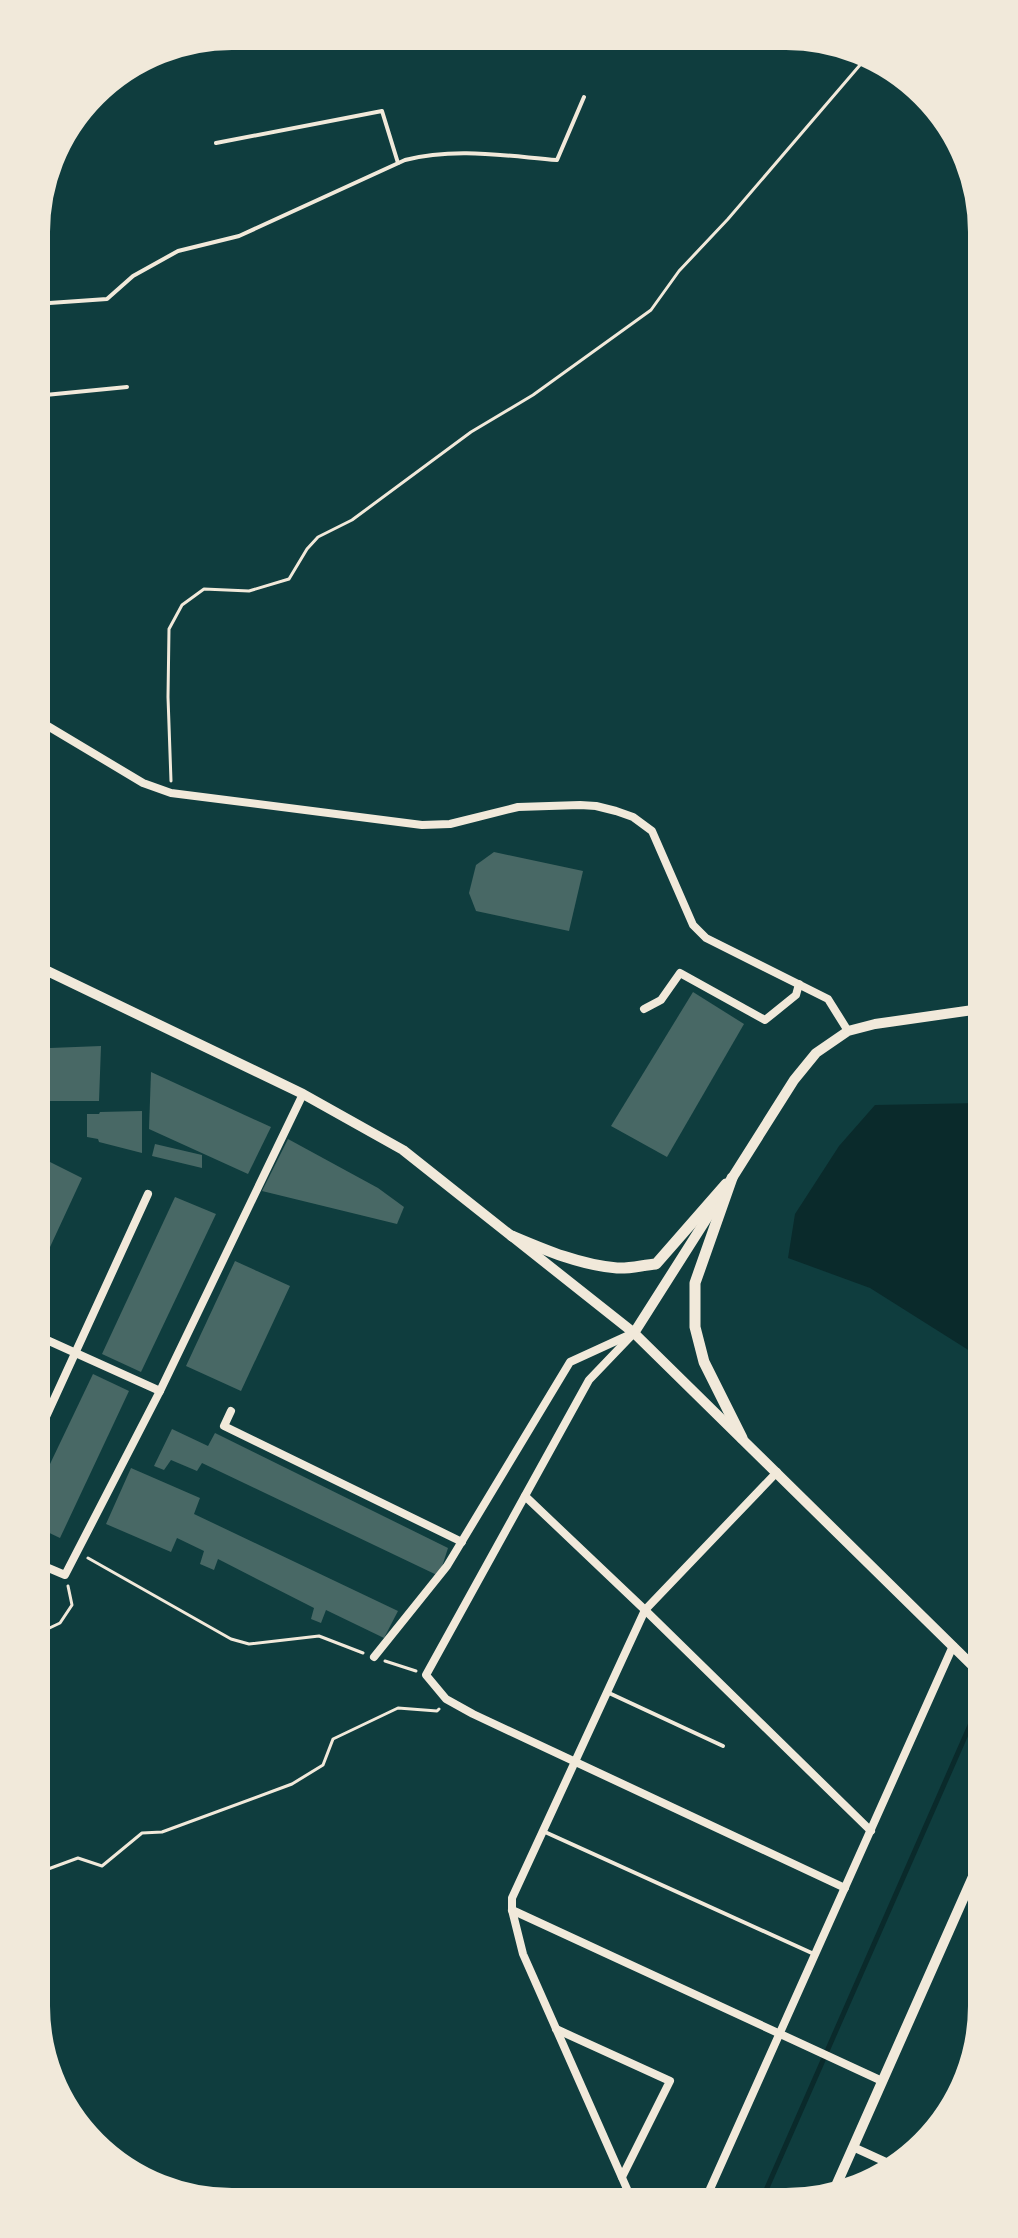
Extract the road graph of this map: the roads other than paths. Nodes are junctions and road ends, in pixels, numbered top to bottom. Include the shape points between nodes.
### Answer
1 (584, 97) dead end
2 (216, 143) dead end
3 (398, 163) junction
4 (48, 303) edge
5 (127, 387) dead end
6 (48, 395) edge
7 (48, 726) edge
8 (48, 972) edge
9 (799, 984) junction
10 (644, 1009) dead end
11 (970, 1010) edge
12 (848, 1031) junction
13 (303, 1094) junction
14 (732, 1178) junction
15 (148, 1194) dead end
16 (512, 1236) junction
17 (634, 1333) junction
18 (48, 1341) edge
19 (75, 1353) junction
20 (160, 1391) junction
21 (231, 1411) dead end
22 (48, 1412) edge
23 (742, 1438) junction
24 (777, 1472) junction
25 (525, 1496) junction
26 (462, 1542) junction
27 (48, 1568) edge
28 (645, 1610) junction
29 (953, 1646) junction
30 (374, 1657) road end
31 (970, 1663) edge
32 (607, 1692) junction
33 (723, 1746) dead end
34 (574, 1761) junction
35 (543, 1831) junction
36 (871, 1831) junction
37 (970, 1883) edge
38 (845, 1888) junction
39 (512, 1910) junction
40 (815, 1955) junction
41 (556, 2029) junction
42 (780, 2034) junction
43 (882, 2081) junction
44 (853, 2147) junction
45 (884, 2161) edge
46 (622, 2177) junction
47 (837, 2182) edge
48 (628, 2190) edge
49 (710, 2190) edge

1 - 3 lane via 557,160 457,152
2 - 3 lane via 382,111
3 - 4 lane via 239,236 178,251 133,276 107,299
5 - 6 lane
7 - 9 street via 143,783 171,793 422,825 450,824 518,807 580,805 616,811 652,831 693,925 706,938
8 - 13 street
9 - 10 street via 796,995 765,1020 680,973 661,1000
9 - 12 street via 828,999
11 - 12 street
12 - 14 street via 816,1053 794,1080
13 - 16 street via 403,1150
13 - 20 street
14 - 16 main road via 656,1264 594,1264
14 - 17 street
14 - 23 main road via 695,1283 695,1327 704,1362
15 - 19 street
16 - 17 street
17 - 23 street
17 - 25 street via 589,1380
17 - 26 street via 570,1362
18 - 19 street
19 - 20 street
19 - 22 street
20 - 27 street via 65,1575
21 - 26 street via 224,1426
23 - 24 street
24 - 28 street
24 - 29 street
25 - 28 street
25 - 34 street via 426,1675 446,1699
26 - 30 street
28 - 32 street
28 - 36 street
29 - 31 street
29 - 36 street
32 - 33 lane
32 - 34 street
34 - 35 street
34 - 38 street
35 - 39 street via 512,1898
35 - 40 lane
36 - 38 street
37 - 43 street
38 - 40 street
39 - 41 street via 523,1954
39 - 42 street
40 - 42 street
41 - 46 street
41 - 46 street via 670,2081
42 - 43 street
42 - 49 street
43 - 44 street
44 - 45 street
44 - 47 street
46 - 48 street

